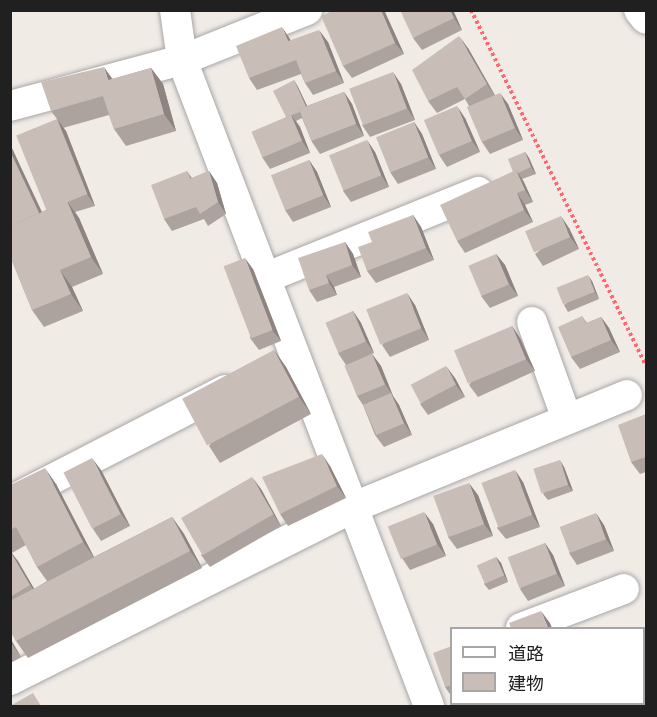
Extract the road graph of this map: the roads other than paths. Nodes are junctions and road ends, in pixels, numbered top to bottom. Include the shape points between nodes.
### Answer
1 (175, 10) edge
2 (307, 10) edge
3 (639, 10) edge
4 (646, 19) edge
5 (182, 60) junction
6 (10, 106) edge
7 (495, 185) edge
8 (265, 278) junction
9 (532, 322) dead end
10 (294, 355) junction
11 (627, 395) dead end
12 (567, 420) junction
13 (10, 501) edge
14 (354, 507) junction
15 (624, 589) dead end
16 (524, 627) edge
17 (442, 659) edge
18 (415, 670) junction
19 (10, 680) edge
20 (429, 706) edge

1 - 5 street
2 - 5 street
3 - 4 street
5 - 6 street
5 - 8 street
7 - 8 street
8 - 10 street
9 - 12 street
10 - 13 street
10 - 14 street
11 - 12 street
12 - 14 street
14 - 18 street
14 - 19 street
15 - 16 street
17 - 18 street
18 - 20 street

